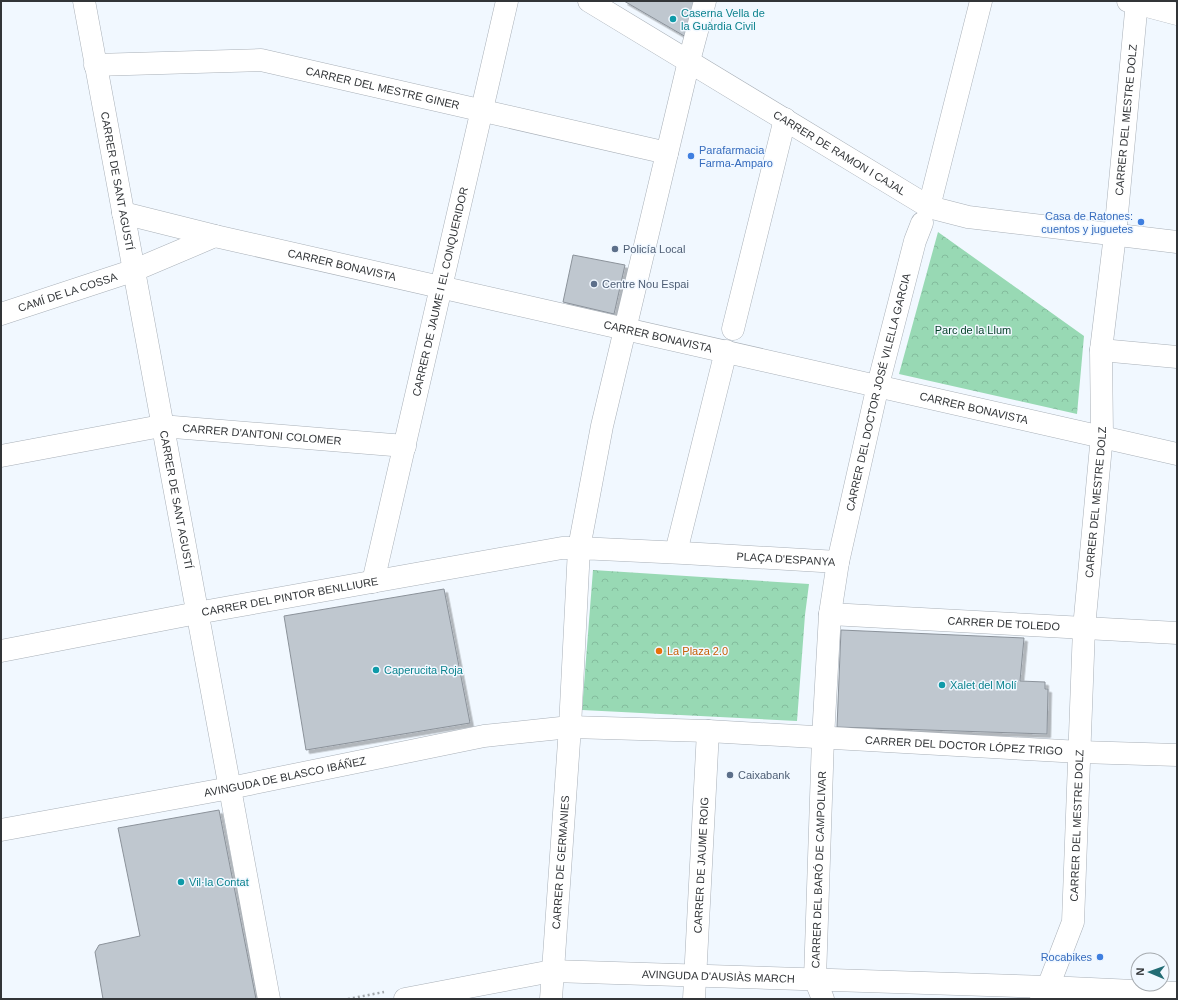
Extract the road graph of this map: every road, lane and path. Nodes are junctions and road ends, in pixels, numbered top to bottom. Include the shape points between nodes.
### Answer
1 (84, 1) edge
2 (507, 1) edge
3 (589, 1) edge
4 (705, 1) edge
5 (981, 1) edge
6 (1134, 2) edge
7 (1177, 14) edge
8 (689, 61) junction
9 (95, 65) junction
10 (482, 112) junction
11 (785, 119) junction
12 (667, 153) junction
13 (123, 213) junction
14 (925, 215) junction
15 (1115, 235) junction
16 (215, 236) junction
17 (1177, 242) edge
18 (135, 270) junction
19 (441, 287) junction
20 (1, 314) edge
21 (626, 329) junction
22 (733, 329) dead end
23 (1101, 350) junction
24 (726, 351) junction
25 (1177, 357) edge
26 (878, 385) junction
27 (161, 426) junction
28 (1102, 435) junction
29 (404, 446) junction
30 (1177, 454) edge
31 (1, 456) edge
32 (579, 548) junction
33 (676, 552) junction
34 (838, 562) junction
35 (373, 582) junction
36 (197, 613) junction
37 (830, 614) junction
38 (1084, 628) junction
39 (1177, 633) edge
40 (1, 651) edge
41 (570, 727) junction
42 (708, 731) junction
43 (824, 738) junction
44 (1080, 752) junction
45 (1177, 755) edge
46 (230, 788) junction
47 (1, 830) edge
48 (552, 971) junction
49 (695, 975) junction
50 (819, 989) edge
51 (1045, 993) edge
52 (1177, 993) edge
53 (268, 999) edge
54 (405, 999) edge
55 (551, 999) edge
56 (694, 999) edge

1 - 9 street, CARRER DE SANT AGUSTÍ
2 - 10 street, CARRER DE JAUME I EL CONQUERIDOR
3 - 8 street, CARRER DE RAMON I CAJAL
4 - 8 street
5 - 14 street, CARRER DEL DOCTOR JOSÉ VILELLA GARCIA
6 - 7 street
6 - 15 street, CARRER DEL MESTRE DOLZ
8 - 11 street, CARRER DE RAMON I CAJAL
8 - 12 street
9 - 10 street, CARRER DEL MESTRE GINER via 261,60
9 - 13 street, CARRER DE SANT AGUSTÍ
10 - 12 street, CARRER DEL MESTRE GINER
10 - 19 street, CARRER DE JAUME I EL CONQUERIDOR
11 - 14 street, CARRER DE RAMON I CAJAL
11 - 22 street
12 - 21 street
13 - 16 street, CARRER BONAVISTA
13 - 18 street, CARRER DE SANT AGUSTÍ
14 - 15 street, CARRER DE RAMON I CAJAL via 968,217
14 - 26 street, CARRER DEL DOCTOR JOSÉ VILELLA GARCIA via 915,241
15 - 17 street, CARRER DE RAMON I CAJAL
15 - 23 street, CARRER DEL MESTRE DOLZ
16 - 18 street
16 - 19 street, CARRER BONAVISTA
18 - 20 street, CAMÍ DE LA COSSA
18 - 27 street, CARRER DE SANT AGUSTÍ
19 - 21 street, CARRER BONAVISTA
19 - 29 street, CARRER DE JAUME I EL CONQUERIDOR
21 - 24 street, CARRER BONAVISTA
21 - 32 street via 602,426
23 - 25 street
23 - 28 street, CARRER DEL MESTRE DOLZ
24 - 26 street, CARRER BONAVISTA
24 - 33 street
26 - 28 street, CARRER BONAVISTA
26 - 34 street, CARRER DEL DOCTOR JOSÉ VILELLA GARCIA
27 - 29 street, CARRER D'ANTONI COLOMER
27 - 31 street, CARRER D'ANTONI COLOMER
27 - 36 street, CARRER DE SANT AGUSTÍ
28 - 30 street, CARRER BONAVISTA
28 - 38 street, CARRER DEL MESTRE DOLZ
29 - 35 street, CARRER DE JAUME I EL CONQUERIDOR
32 - 33 street, PLAÇA D'ESPANYA
32 - 35 street, CARRER DEL PINTOR BENLLIURE via 562,548
32 - 41 street
33 - 34 street, PLAÇA D'ESPANYA
34 - 37 street, PLAÇA D'ESPANYA
35 - 36 street, CARRER DEL PINTOR BENLLIURE
36 - 40 street, CARRER DEL PINTOR BENLLIURE
36 - 46 street, CARRER DE SANT AGUSTÍ
37 - 38 street, CARRER DE TOLEDO
37 - 43 street, PLAÇA D'ESPANYA
38 - 39 street, CARRER DE TOLEDO
38 - 44 street, CARRER DEL MESTRE DOLZ
41 - 42 street
41 - 46 street, AVINGUDA DE BLASCO IBÁÑEZ via 484,736
41 - 48 street, CARRER DE GERMANIES
42 - 43 street
42 - 49 street, CARRER DE JAUME ROIG
43 - 44 street, CARRER DEL DOCTOR LÓPEZ TRIGO
43 - 50 street, CARRER DEL BARÓ DE CAMPOLIVAR
44 - 45 street, CARRER DEL DOCTOR LÓPEZ TRIGO
44 - 51 street, CARRER DEL MESTRE DOLZ via 1073,922
46 - 47 street, AVINGUDA DE BLASCO IBÁÑEZ
46 - 53 street, CARRER DE SANT AGUSTÍ
48 - 49 street, AVINGUDA D'AUSIÀS MARCH
48 - 54 street, AVINGUDA D'AUSIÀS MARCH
48 - 55 street, CARRER DE GERMANIES
49 - 50 street, AVINGUDA D'AUSIÀS MARCH
49 - 56 street, CARRER DE JAUME ROIG
50 - 51 street, AVINGUDA D'AUSIÀS MARCH
51 - 52 street, AVINGUDA D'AUSIÀS MARCH

